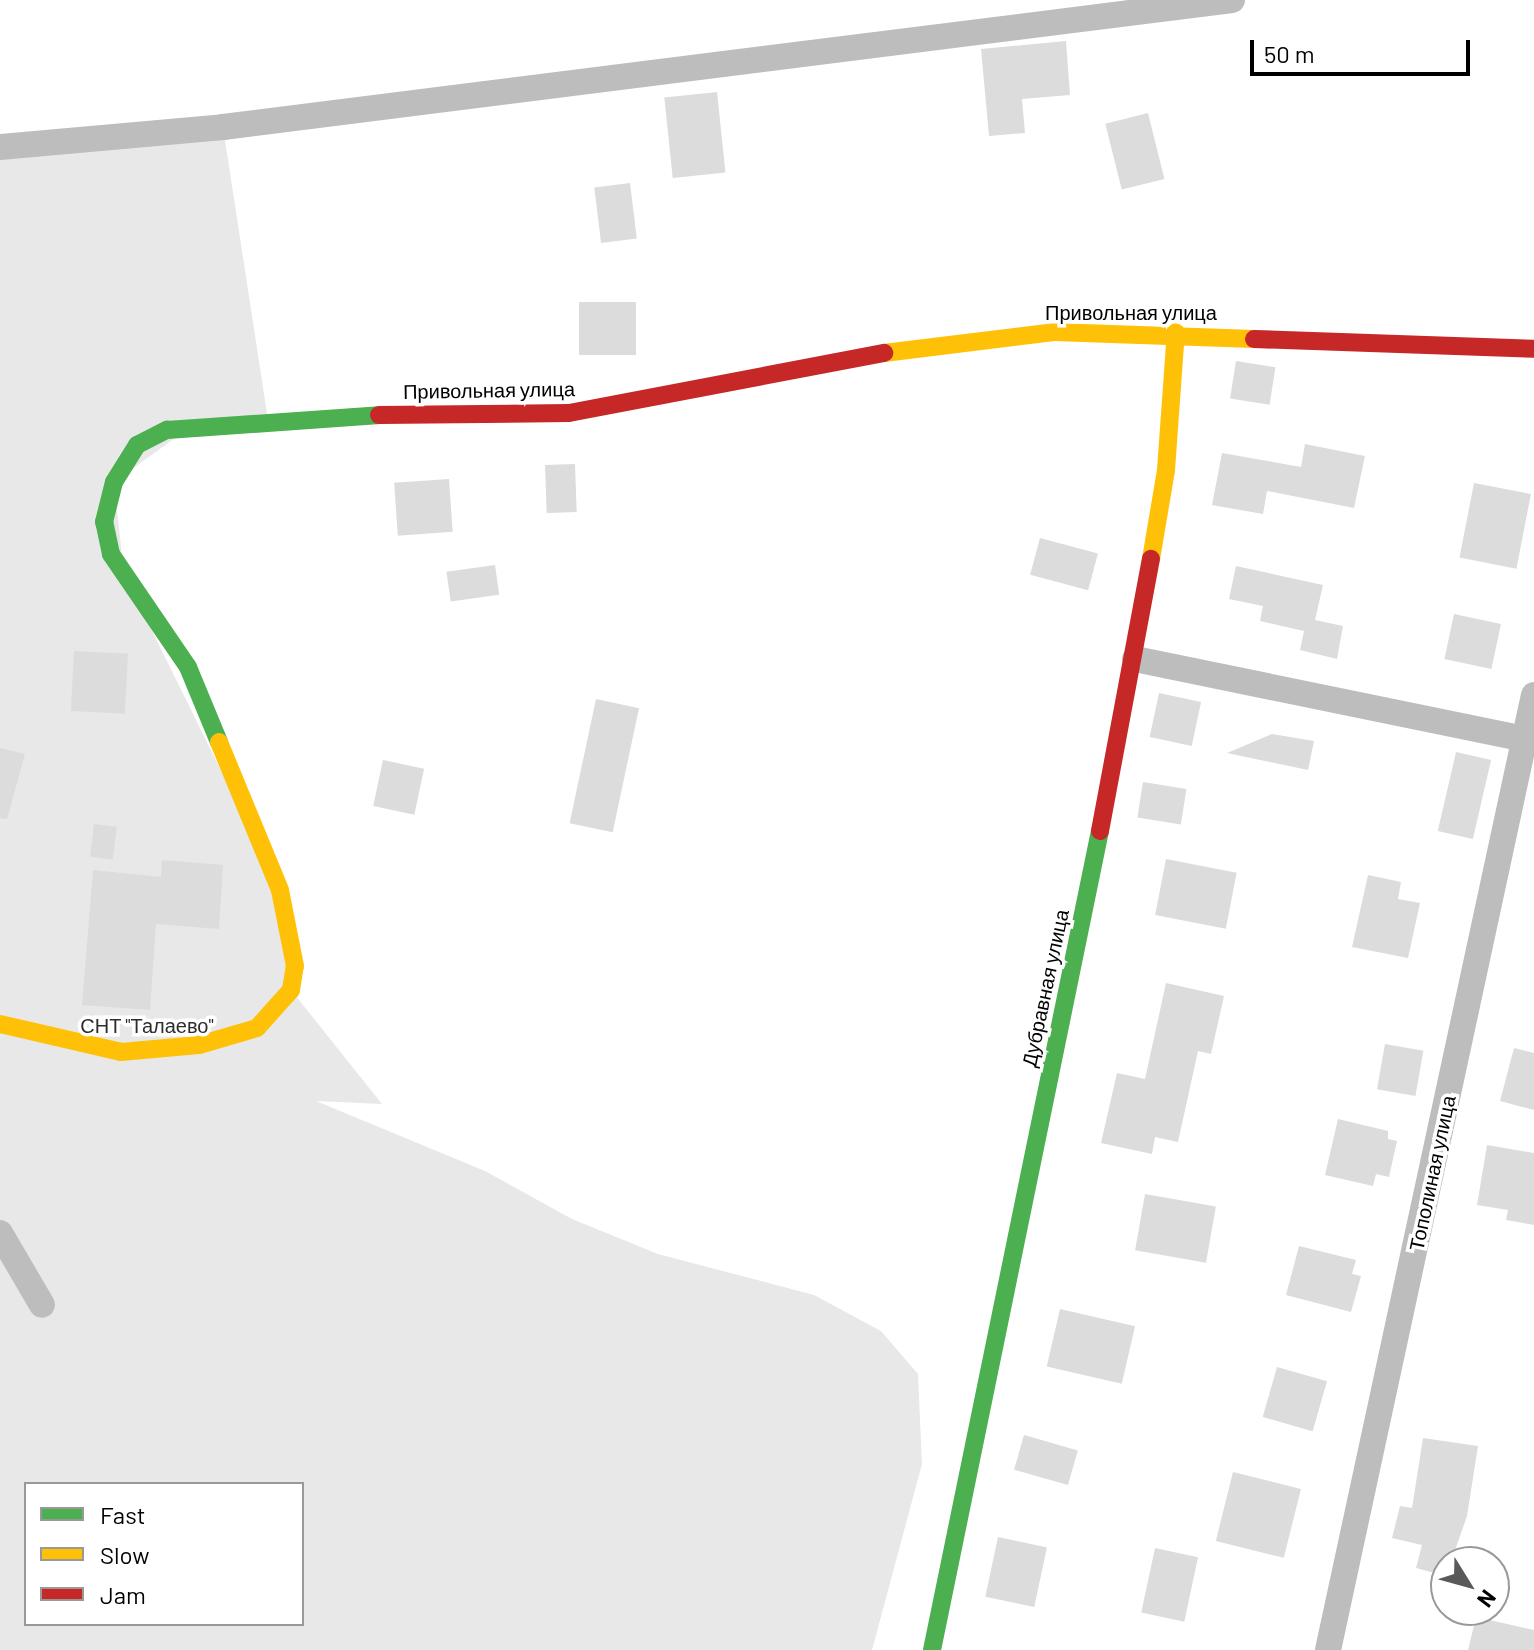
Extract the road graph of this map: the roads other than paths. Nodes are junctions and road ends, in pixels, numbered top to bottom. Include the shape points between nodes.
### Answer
1 (1232, 0) edge
2 (0, 147) edge
3 (1176, 332) junction
4 (1534, 349) edge
5 (1135, 659) junction
6 (1534, 695) edge
7 (1530, 741) edge
8 (0, 1024) edge
9 (0, 1233) edge
10 (42, 1305) dead end
11 (932, 1650) edge
12 (1328, 1650) edge

1 - 2 street via 223,127
3 - 4 street, Привольная улица
3 - 5 street, Дубравная улица via 1166,470
3 - 8 street, Привольная улица via 1054,332 950,341 569,413 196,423 137,445 114,482 104,522 111,554 188,667 280,890 295,966 291,990 257,1028 199,1045 121,1052
5 - 7 street
5 - 11 street, Дубравная улица
6 - 7 street, Тополиная улица
7 - 12 street, Тополиная улица
9 - 10 street

